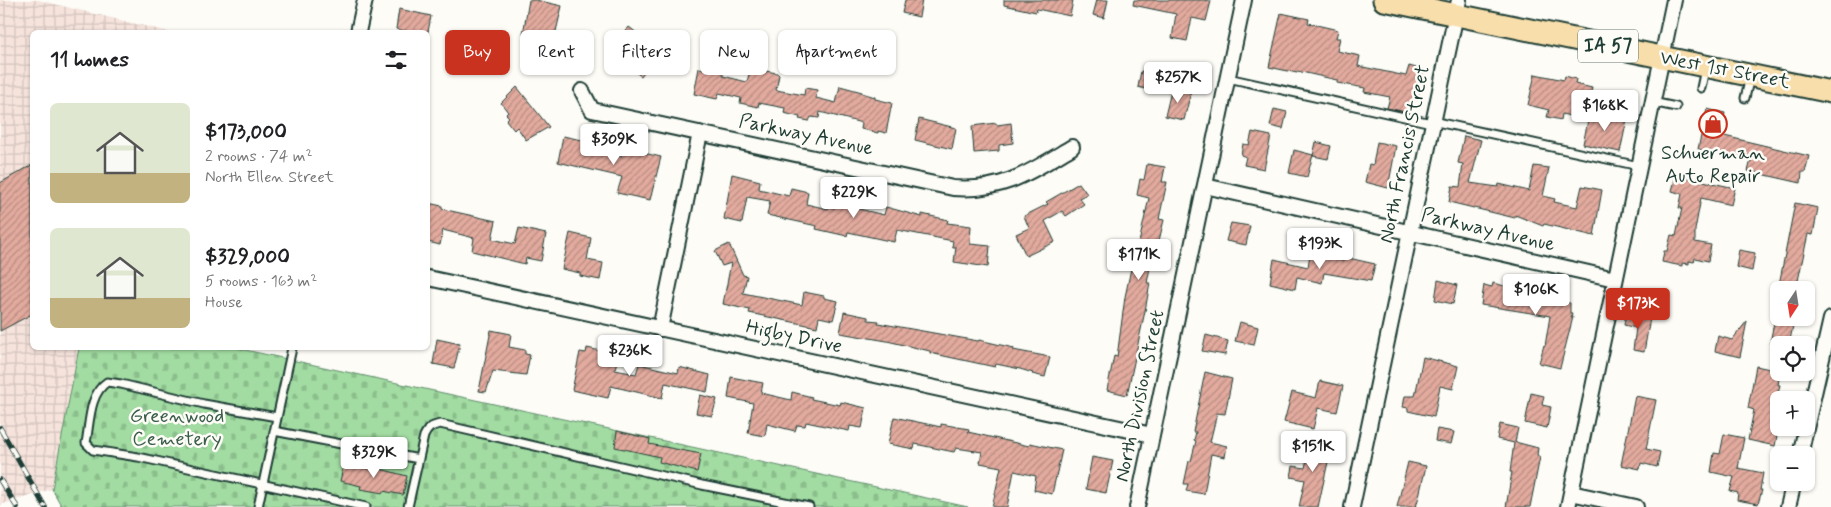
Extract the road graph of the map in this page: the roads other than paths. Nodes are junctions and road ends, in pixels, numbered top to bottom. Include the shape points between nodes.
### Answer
1 (365, 0) edge
2 (1244, 0) edge
3 (1384, 0) edge
4 (1674, 0) edge
5 (1457, 8) edge
6 (358, 30) edge
7 (1661, 58) junction
8 (1705, 66) junction
9 (1750, 76) junction
10 (1228, 78) junction
11 (1701, 88) dead end
12 (582, 91) dead end
13 (1831, 92) edge
14 (1746, 98) dead end
15 (1652, 102) junction
16 (1676, 107) dead end
17 (1432, 121) junction
18 (700, 133) junction
19 (1072, 146) dead end
20 (1639, 166) junction
21 (1205, 186) junction
22 (1409, 232) junction
23 (430, 278) edge
24 (1615, 279) junction
25 (1831, 319) edge
26 (660, 329) junction
27 (292, 350) edge
28 (277, 417) junction
29 (274, 431) junction
30 (1152, 435) junction
31 (1802, 446) edge
32 (419, 459) junction
33 (263, 485) junction
34 (1792, 491) edge
35 (1571, 493) junction
36 (258, 507) edge
37 (366, 507) edge
38 (408, 507) edge
39 (810, 507) edge
40 (1137, 507) edge
41 (1352, 507) edge
42 (1568, 507) edge
43 (1636, 507) edge
44 (1788, 507) edge

1 - 6 street
2 - 10 street, North Division Street
3 - 5 main road, West 1st Street / IA 57
4 - 7 street
5 - 7 main road, West 1st Street / IA 57
5 - 17 street, North Francis Street
7 - 8 main road, West 1st Street / IA 57
7 - 15 street
8 - 9 main road, West 1st Street / IA 57
8 - 11 lane
9 - 13 main road, West 1st Street / IA 57
9 - 14 lane
10 - 17 lane
10 - 21 street, North Division Street
12 - 18 street, Parkway Avenue via 592,110
15 - 16 lane
15 - 20 street
17 - 20 lane
17 - 22 street, North Francis Street
18 - 19 street, Parkway Avenue via 943,186 971,189 991,187 1024,175
18 - 26 street
20 - 24 street
21 - 22 street, Parkway Avenue
21 - 30 street, North Division Street
22 - 24 street, Parkway Avenue
22 - 41 street, North Francis Street
23 - 26 street, Higby Drive
24 - 35 street
25 - 31 street
26 - 30 street, Higby Drive
27 - 28 lane
28 - 29 lane
28 - 33 lane via 107,382 94,398 86,443 93,450
29 - 32 lane
29 - 33 lane
30 - 40 street, North Division Street
32 - 38 lane
32 - 39 lane via 428,429 440,424
33 - 36 lane
33 - 37 lane
34 - 44 street
35 - 42 street
35 - 43 street

